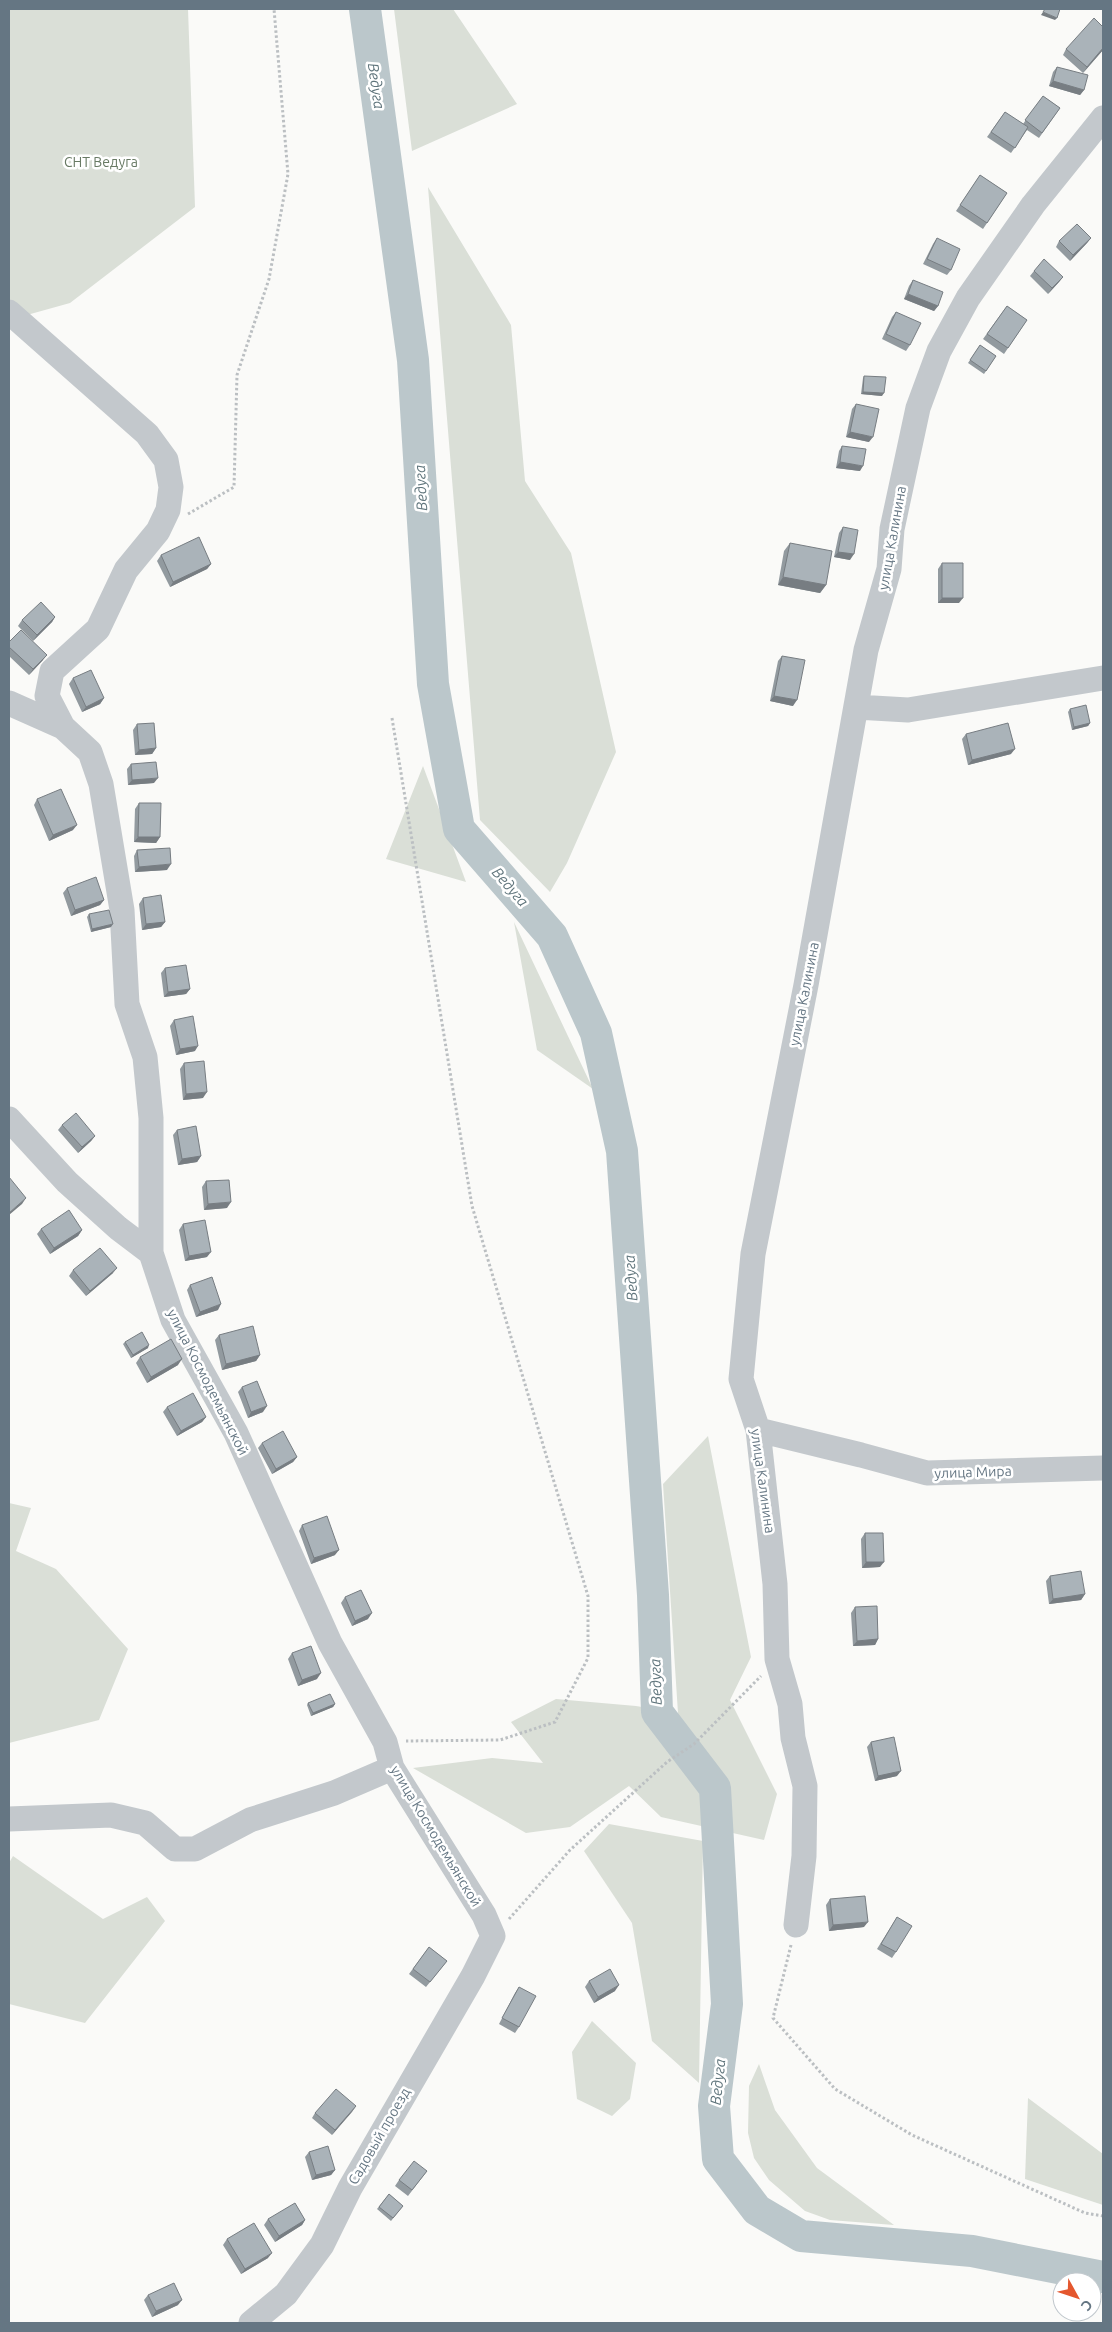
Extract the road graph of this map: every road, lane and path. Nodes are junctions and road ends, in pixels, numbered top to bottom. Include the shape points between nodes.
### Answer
1 (274, 9) edge
2 (1103, 118) edge
3 (9, 312) edge
4 (158, 531) junction
5 (1103, 678) edge
6 (9, 703) edge
7 (856, 707) junction
8 (392, 718) dead end
9 (63, 727) junction
10 (9, 1119) edge
11 (151, 1253) junction
12 (758, 1430) junction
13 (1103, 1468) edge
14 (777, 1660) junction
15 (385, 1742) junction
16 (392, 1768) junction
17 (9, 1818) edge
18 (796, 1925) joint
19 (493, 1936) junction
20 (1103, 2216) edge
21 (251, 2323) edge

1 - 4 path via 288,174 269,279 237,375 234,487
2 - 7 street, улица Калинина via 1028,212 968,298 939,351 918,408 892,529 889,569 866,650
3 - 4 street via 148,434 166,460 171,487 168,510
4 - 9 street via 126,570 98,629 52,671 47,696
5 - 7 street via 908,710
6 - 9 street
7 - 12 street, улица Калинина via 753,1254 741,1379
8 - 15 path via 472,1206 588,1596 588,1658 555,1722 500,1740
9 - 11 street, улица Космодемьянской via 90,752 101,784 122,910 128,1004 145,1057 151,1118
10 - 11 street via 67,1182
11 - 15 street, улица Космодемьянской via 173,1320 236,1433 330,1643
12 - 13 street, улица Мира via 927,1473
12 - 14 street, улица Калинина via 775,1584
14 - 18 street, улица Калинина via 790,1704 805,1786 804,1856
14 - 19 path via 694,1744 667,1762 570,1850
15 - 16 street, улица Космодемьянской
16 - 17 street via 334,1793 250,1820 195,1849 175,1849 145,1824 111,1815
16 - 19 street, улица Космодемьянской via 484,1915
18 - 20 path via 774,2018 835,2089 912,2135 1085,2213
19 - 21 street, Садовый проезд via 350,2188 322,2245 286,2294

